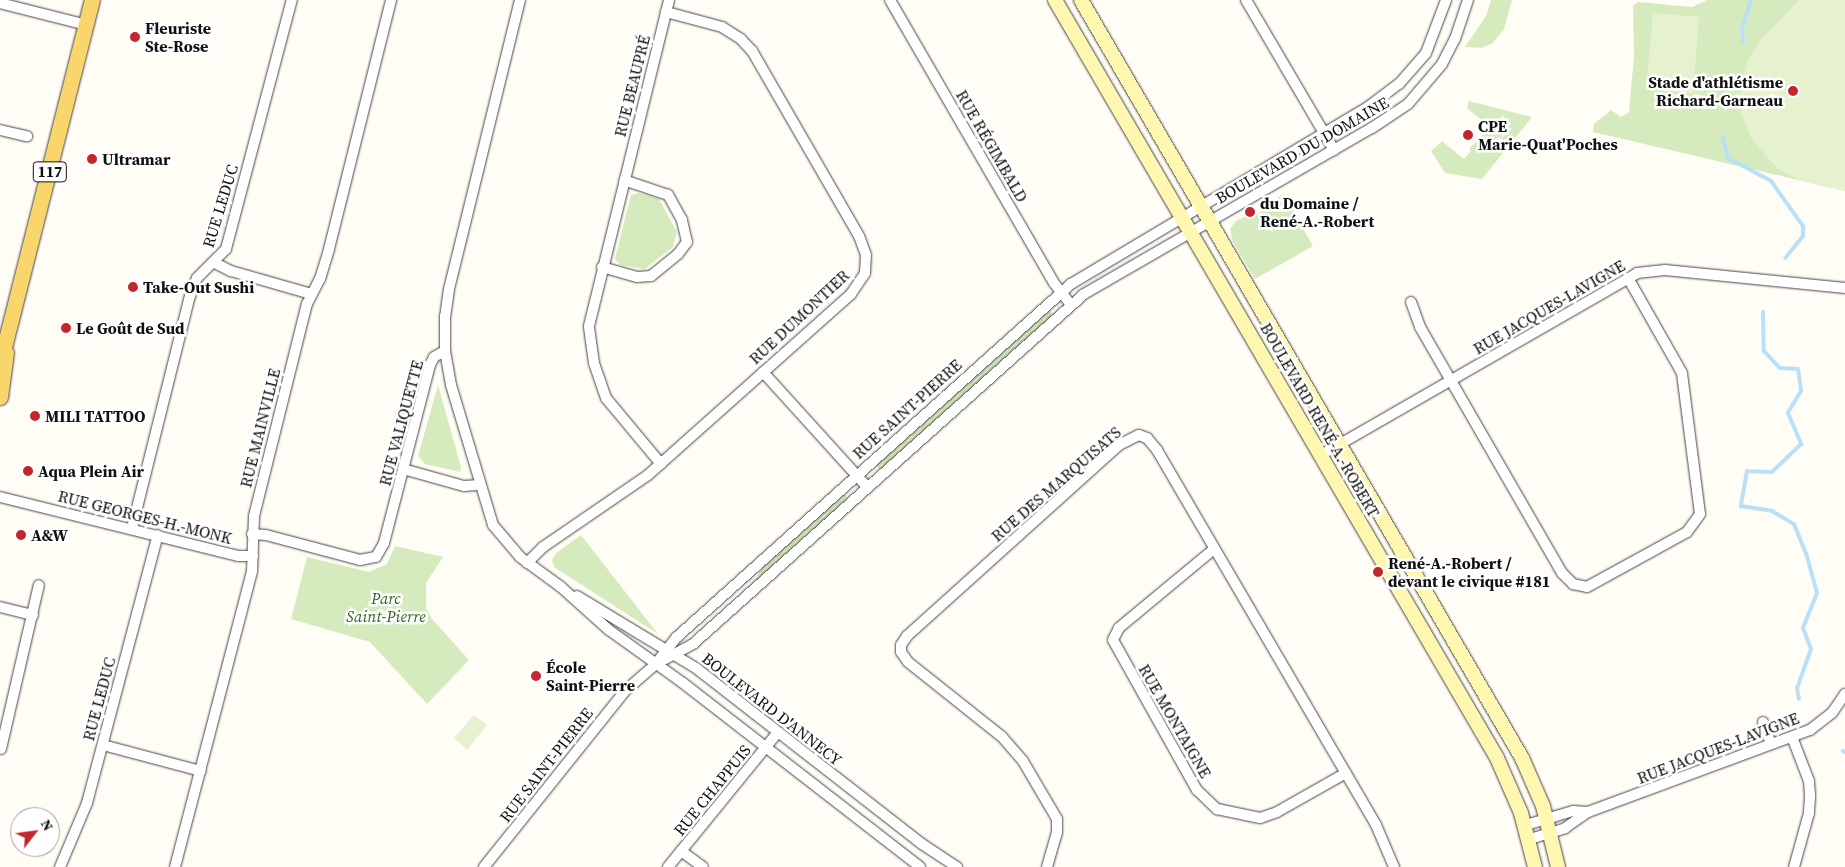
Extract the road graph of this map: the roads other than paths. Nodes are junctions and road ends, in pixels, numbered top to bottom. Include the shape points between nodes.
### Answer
1 (92, 0) edge
2 (292, 0) edge
3 (391, 0) edge
4 (520, 0) edge
5 (669, 0) edge
6 (890, 0) edge
7 (1055, 0) edge
8 (1080, 0) edge
9 (1246, 0) edge
10 (1446, 0) edge
11 (1468, 0) edge
12 (0, 3) edge
13 (666, 12) junction
14 (86, 25) junction
15 (0, 130) edge
16 (1324, 133) junction
17 (27, 136) dead end
18 (1334, 150) junction
19 (624, 180) junction
20 (1200, 205) junction
21 (1182, 217) junction
22 (1210, 222) junction
23 (1190, 231) junction
24 (216, 263) junction
25 (602, 267) junction
26 (1628, 278) junction
27 (1845, 288) edge
28 (1061, 292) junction
29 (312, 294) junction
30 (1411, 302) dead end
31 (1071, 305) junction
32 (7, 344) junction
33 (445, 351) junction
34 (0, 363) edge
35 (764, 372) junction
36 (1450, 380) junction
37 (0, 397) edge
38 (1340, 444) junction
39 (1320, 456) junction
40 (661, 464) junction
41 (402, 468) junction
42 (856, 475) junction
43 (480, 485) junction
44 (868, 488) junction
45 (0, 496) edge
46 (132, 528) junction
47 (252, 534) junction
48 (158, 535) junction
49 (1214, 549) junction
50 (253, 556) junction
51 (527, 563) junction
52 (39, 585) dead end
53 (561, 587) junction
54 (0, 608) edge
55 (33, 615) junction
56 (671, 652) junction
57 (656, 664) junction
58 (1845, 694) edge
59 (1763, 722) dead end
60 (778, 732) junction
61 (1792, 737) junction
62 (1771, 744) junction
63 (103, 745) junction
64 (766, 747) junction
65 (1, 749) edge
66 (201, 771) junction
67 (1346, 773) junction
68 (1588, 812) junction
69 (1547, 819) junction
70 (1526, 825) junction
71 (1551, 833) junction
72 (1530, 839) junction
73 (681, 851) junction
74 (941, 863) edge
75 (60, 867) edge
76 (175, 867) edge
77 (484, 867) edge
78 (668, 867) edge
79 (703, 867) edge
80 (920, 867) edge
81 (957, 867) edge
82 (1047, 867) edge
83 (1394, 867) edge
84 (1535, 867) edge
85 (1558, 867) edge
86 (1794, 867) edge

1 - 14 main road, 117
2 - 24 street, RUE LEDUC via 226,249
3 - 29 street, RUE MAINVILLE via 329,250
4 - 33 street, RUE VALIQUETTE via 449,289
5 - 13 street, RUE BEAUPRÉ
6 - 28 street, RUE RÉGIMBALD
7 - 21 street, BOULEVARD RENÉ-A.-ROBERT
8 - 20 street, BOULEVARD RENÉ-A.-ROBERT
9 - 16 street
10 - 16 street, BOULEVARD DU DOMAINE via 1430,45 1417,66 1388,93
11 - 18 street, BOULEVARD DU DOMAINE via 1455,39 1426,86 1392,116
12 - 14 street
13 - 19 street, RUE BEAUPRÉ
13 - 35 street, RUE DUMONTIER via 722,28 749,47 864,248 865,273 856,289
14 - 32 main road, 117
15 - 17 street
16 - 18 street
16 - 20 street, BOULEVARD DU DOMAINE
18 - 22 street, BOULEVARD DU DOMAINE
19 - 25 street, RUE BEAUPRÉ
19 - 25 street via 665,193 682,220 687,242 652,276 637,276
20 - 21 street, RUE SAINT-PIERRE
20 - 22 street, BOULEVARD RENÉ-A.-ROBERT
21 - 23 street, BOULEVARD RENÉ-A.-ROBERT
21 - 28 street, RUE SAINT-PIERRE via 1093,269
22 - 23 street, RUE SAINT-PIERRE
22 - 38 street, BOULEVARD RENÉ-A.-ROBERT
23 - 31 street, RUE SAINT-PIERRE via 1094,286
23 - 39 street, BOULEVARD RENÉ-A.-ROBERT
24 - 29 street via 231,272
24 - 46 street, RUE LEDUC via 197,278 190,296
25 - 40 street, RUE BEAUPRÉ via 589,334 601,386 617,414
26 - 27 street, RUE JACQUES-LAVIGNE via 1650,270 1665,270
26 - 36 street, RUE JACQUES-LAVIGNE
26 - 36 street via 1682,373 1701,511 1691,529 1601,582 1582,587 1566,578
28 - 31 street, RUE RÉGIMBALD
28 - 42 street, RUE SAINT-PIERRE
29 - 47 street, RUE MAINVILLE
30 - 36 street via 1417,321
31 - 44 street, RUE SAINT-PIERRE
32 - 34 main road, 117
32 - 37 main road, 117
33 - 41 street, RUE VALIQUETTE via 434,357 430,365
33 - 43 street, BOULEVARD D'ANNECY via 451,385
35 - 40 street, RUE DUMONTIER
35 - 42 street
36 - 38 street, RUE JACQUES-LAVIGNE
38 - 39 street, RUE JACQUES-LAVIGNE
38 - 69 street, BOULEVARD RENÉ-A.-ROBERT via 1522,758
39 - 70 street, BOULEVARD RENÉ-A.-ROBERT via 1496,758
40 - 51 street, RUE DUMONTIER via 543,547
41 - 43 street via 464,486
41 - 47 street, RUE VALIQUETTE via 384,543 373,559 360,560
42 - 44 street
42 - 56 street, RUE SAINT-PIERRE via 677,637
43 - 51 street, BOULEVARD D'ANNECY via 496,529
44 - 56 street, RUE SAINT-PIERRE via 692,644
45 - 46 street, RUE GEORGES-H.-MONK
46 - 48 street, RUE GEORGES-H.-MONK
47 - 50 street, RUE MAINVILLE
48 - 50 street, RUE GEORGES-H.-MONK via 238,556
48 - 63 street, RUE LEDUC
49 - 67 street, RUE DES MARQUISATS
49 - 67 street, RUE MONTAIGNE via 1199,558 1119,628 1112,640 1192,781 1204,798 1217,808 1260,818 1277,812
49 - 82 street, RUE DES MARQUISATS via 1154,445 1144,436 1132,436 903,642 901,652 908,662 1001,736 1022,761 1057,819 1057,834
50 - 66 street, RUE MAINVILLE via 252,572
51 - 53 street, BOULEVARD D'ANNECY
52 - 55 street
53 - 56 street, BOULEVARD D'ANNECY
53 - 57 street, BOULEVARD D'ANNECY via 609,630
54 - 55 street
55 - 65 street
56 - 57 street, RUE SAINT-PIERRE
56 - 60 street, BOULEVARD D'ANNECY
57 - 64 street, BOULEVARD D'ANNECY
57 - 77 street, RUE SAINT-PIERRE via 618,698
58 - 61 street, RUE JACQUES-LAVIGNE via 1825,720
59 - 62 street
60 - 64 street, RUE CHAPPUIS
60 - 74 street, BOULEVARD D'ANNECY
61 - 62 street, RUE JACQUES-LAVIGNE
61 - 86 street via 1809,781 1810,797 1809,813
62 - 68 street, RUE JACQUES-LAVIGNE
63 - 66 street
63 - 75 street, RUE LEDUC via 81,822
64 - 73 street, RUE CHAPPUIS
64 - 80 street, BOULEVARD D'ANNECY
66 - 76 street, RUE MAINVILLE
67 - 83 street, RUE DES MARQUISATS via 1381,834
68 - 69 street, RUE JACQUES-LAVIGNE via 1573,811
68 - 71 street, RUE JACQUES-LAVIGNE via 1577,822
69 - 70 street, RUE JACQUES-LAVIGNE
69 - 71 street, BOULEVARD RENÉ-A.-ROBERT
70 - 72 street, BOULEVARD RENÉ-A.-ROBERT
71 - 72 street, RUE JACQUES-LAVIGNE
71 - 85 street, BOULEVARD RENÉ-A.-ROBERT
72 - 84 street, BOULEVARD RENÉ-A.-ROBERT
73 - 78 street, RUE CHAPPUIS
73 - 79 street
74 - 81 street, BOULEVARD D'ANNECY

